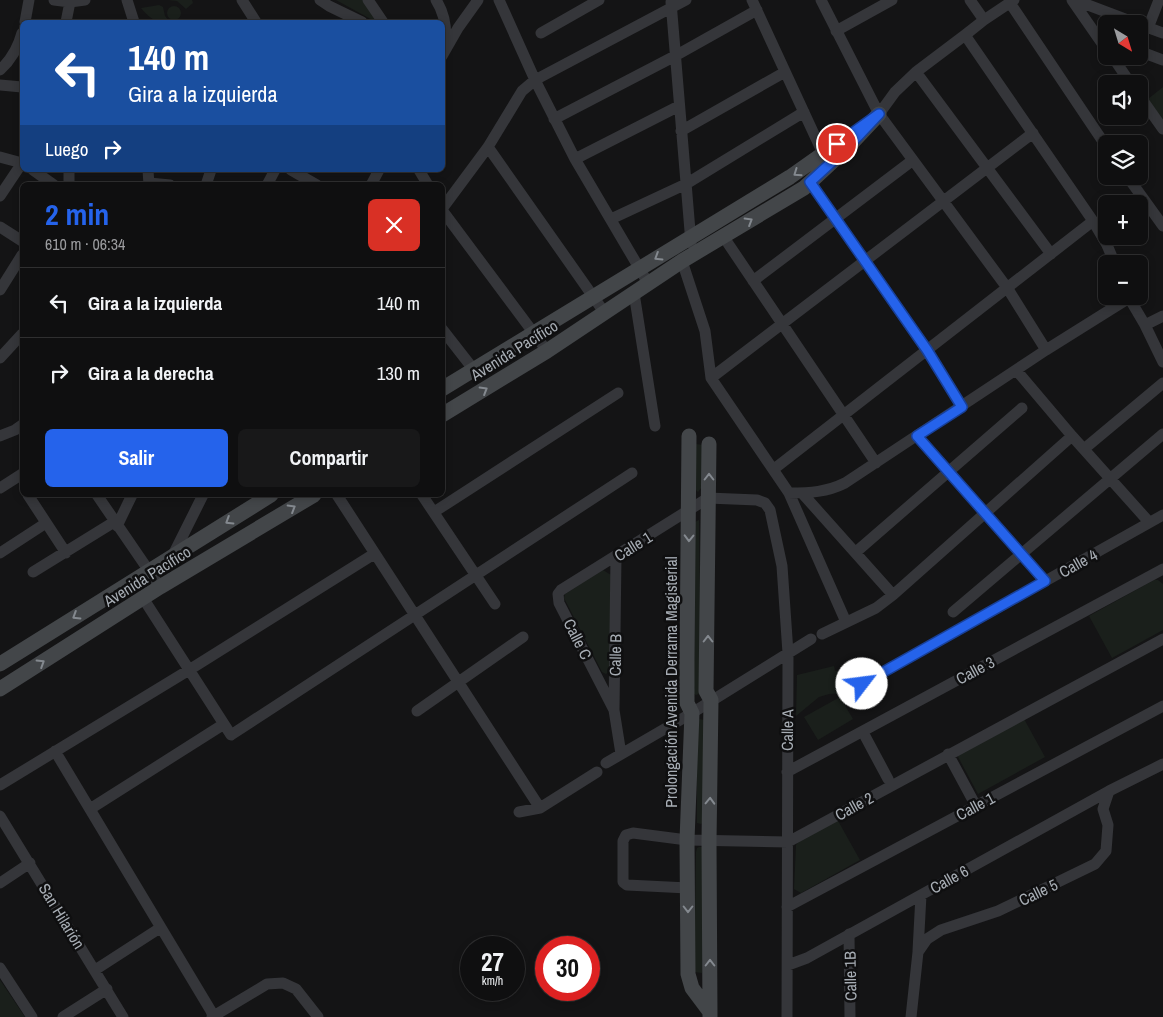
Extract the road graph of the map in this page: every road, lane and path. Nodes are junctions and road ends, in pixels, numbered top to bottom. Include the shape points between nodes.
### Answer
1 (29, 0) edge
2 (54, 0) edge
3 (86, 0) edge
4 (127, 0) edge
5 (242, 0) edge
6 (320, 0) edge
7 (368, 0) edge
8 (436, 0) edge
9 (478, 0) edge
10 (686, 0) edge
11 (821, 0) edge
12 (892, 0) edge
13 (970, 0) edge
14 (1073, 0) edge
15 (1159, 0) edge
16 (1012, 1) edge
17 (70, 2) junction
18 (503, 2) edge
19 (592, 2) edge
20 (671, 4) edge
21 (754, 5) edge
22 (1114, 15) edge
23 (1148, 15) edge
24 (25, 20) edge
25 (66, 20) edge
26 (133, 20) edge
27 (255, 20) edge
28 (358, 20) edge
29 (382, 20) edge
30 (445, 20) edge
31 (984, 20) junction
32 (445, 21) edge
33 (1148, 28) edge
34 (836, 30) junction
35 (541, 32) dead end
36 (1098, 33) edge
37 (1163, 34) edge
38 (965, 35) junction
39 (20, 39) edge
40 (445, 46) edge
41 (445, 52) edge
42 (1148, 54) edge
43 (675, 56) junction
44 (1163, 60) edge
45 (0, 70) edge
46 (785, 72) junction
47 (916, 72) junction
48 (535, 80) junction
49 (0, 85) edge
50 (20, 87) edge
51 (679, 106) junction
52 (1148, 108) edge
53 (804, 112) junction
54 (879, 114) junction
55 (554, 119) junction
56 (1163, 129) edge
57 (682, 131) junction
58 (1033, 133) junction
59 (1099, 135) edge
60 (488, 147) junction
61 (0, 156) edge
62 (575, 159) junction
63 (826, 159) junction
64 (913, 160) junction
65 (20, 162) edge
66 (20, 166) edge
67 (987, 168) junction
68 (36, 172) edge
69 (148, 177) edge
70 (50, 182) edge
71 (162, 182) edge
72 (810, 182) junction
73 (686, 184) junction
74 (1133, 185) edge
75 (0, 196) edge
76 (943, 201) junction
77 (445, 205) edge
78 (445, 213) edge
79 (836, 218) junction
80 (612, 220) junction
81 (1093, 221) junction
82 (1163, 226) edge
83 (0, 227) edge
84 (691, 236) junction
85 (723, 236) junction
86 (20, 239) edge
87 (1051, 254) junction
88 (1112, 255) edge
89 (20, 258) edge
90 (687, 258) junction
91 (865, 260) junction
92 (640, 268) junction
93 (753, 281) junction
94 (648, 283) junction
95 (1007, 288) junction
96 (0, 290) edge
97 (634, 293) junction
98 (593, 297) junction
99 (1116, 305) edge
100 (1134, 305) edge
101 (604, 312) junction
102 (1163, 317) edge
103 (782, 324) junction
104 (1145, 325) junction
105 (445, 333) edge
106 (534, 333) junction
107 (20, 336) edge
108 (927, 350) junction
109 (1046, 350) junction
110 (547, 351) junction
111 (0, 358) edge
112 (1163, 362) edge
113 (474, 370) junction
114 (1017, 370) junction
115 (711, 378) junction
116 (1163, 383) edge
117 (445, 387) edge
118 (618, 393) dead end
119 (962, 407) junction
120 (1022, 408) dead end
121 (445, 413) edge
122 (844, 415) junction
123 (20, 426) edge
124 (655, 426) dead end
125 (1163, 434) edge
126 (0, 436) edge
127 (689, 436) dead end
128 (917, 436) junction
129 (1072, 436) junction
130 (709, 444) dead end
131 (1084, 450) junction
132 (876, 463) junction
133 (774, 469) junction
134 (948, 472) junction
135 (632, 473) dead end
136 (1111, 478) junction
137 (20, 479) edge
138 (0, 488) edge
139 (789, 493) junction
140 (802, 493) junction
141 (29, 497) edge
142 (97, 497) edge
143 (131, 497) edge
144 (202, 497) edge
145 (268, 497) edge
146 (311, 497) edge
147 (338, 497) edge
148 (423, 497) edge
149 (708, 498) junction
150 (689, 511) junction
151 (434, 512) junction
152 (985, 513) junction
153 (1163, 514) edge
154 (1149, 522) junction
155 (46, 523) junction
156 (115, 524) junction
157 (856, 552) junction
158 (0, 553) edge
159 (65, 553) junction
160 (374, 554) junction
161 (173, 555) junction
162 (1022, 555) junction
163 (616, 556) junction
164 (1163, 569) edge
165 (148, 570) junction
166 (33, 572) dead end
167 (476, 575) junction
168 (1045, 581) junction
169 (160, 587) junction
170 (558, 594) joint
171 (893, 595) junction
172 (143, 598) junction
173 (495, 604) dead end
174 (953, 612) dead end
175 (414, 615) junction
176 (846, 622) junction
177 (523, 637) dead end
178 (1163, 639) edge
179 (788, 653) junction
180 (0, 664) edge
181 (189, 670) junction
182 (457, 683) junction
183 (862, 684) dead end
184 (0, 689) edge
185 (711, 700) junction
186 (1163, 706) edge
187 (417, 710) dead end
188 (614, 710) junction
189 (692, 713) junction
190 (224, 724) junction
191 (865, 736) dead end
192 (56, 751) junction
193 (621, 754) junction
194 (948, 754) junction
195 (606, 763) dead end
196 (1163, 764) edge
197 (597, 772) dead end
198 (787, 772) junction
199 (888, 779) dead end
200 (0, 785) edge
201 (1110, 791) junction
202 (976, 806) junction
203 (540, 808) junction
204 (90, 810) junction
205 (519, 812) dead end
206 (0, 816) edge
207 (687, 840) junction
208 (709, 842) junction
209 (788, 842) junction
210 (30, 862) junction
211 (0, 883) edge
212 (688, 888) junction
213 (921, 895) junction
214 (788, 907) junction
215 (160, 928) junction
216 (849, 934) junction
217 (918, 952) junction
218 (788, 965) junction
219 (0, 968) edge
220 (95, 970) junction
221 (107, 989) junction
222 (710, 1014) edge
223 (32, 1017) edge
224 (63, 1017) edge
225 (123, 1017) edge
226 (212, 1017) edge
227 (318, 1017) edge
228 (787, 1017) edge
229 (850, 1017) edge
230 (911, 1017) edge

1 - 24 street
2 - 17 street
3 - 17 street
4 - 26 street
5 - 27 street
6 - 28 street
7 - 29 street
8 - 30 street
9 - 41 street
10 - 20 street
11 - 34 street
12 - 34 street
13 - 31 street
14 - 22 street
14 - 36 street
15 - 23 street
16 - 31 street
16 - 59 street
17 - 25 street
18 - 48 street
19 - 35 street
20 - 43 street
20 - 48 street
21 - 43 street
21 - 46 street
31 - 38 street
32 - 40 street
33 - 37 street
34 - 54 street
38 - 47 street
38 - 58 street
39 - 45 street via 9,62
42 - 44 street
43 - 51 street
43 - 55 street
46 - 53 street
46 - 57 street
47 - 54 street via 895,92
47 - 67 street
48 - 55 street
48 - 60 street via 522,91
49 - 50 street
51 - 57 street
51 - 62 street
52 - 56 street
53 - 63 street
53 - 73 street
54 - 63 street
54 - 64 street
55 - 62 street
57 - 73 street
58 - 67 street
58 - 81 street
60 - 77 street
60 - 98 street
61 - 65 street
62 - 80 street
63 - 72 street, Avenida Pacífico
63 -> 84 street, Avenida Pacífico
64 - 76 street
64 - 79 street
66 - 75 street
67 - 76 street
67 - 87 street
68 - 70 street
69 - 71 street
72 - 79 street
85 -> 72 street, Avenida Pacífico
73 - 80 street
73 - 84 street
74 - 82 street
76 - 91 street
76 - 95 street
78 - 106 street
79 - 91 street
79 - 93 street
80 - 92 street
81 - 87 street
81 - 88 street
83 - 86 street
84 - 90 street
84 -> 92 street, Avenida Pacífico
85 - 90 street, Avenida Pacífico
85 - 93 street
87 - 95 street
89 - 96 street
90 - 94 street, Avenida Pacífico
90 - 115 street via 705,331
91 - 103 street
91 - 108 street
92 - 94 street
92 - 98 street, Avenida Pacífico
93 - 103 street
94 - 97 street, Avenida Pacífico
95 - 108 street
95 - 109 street
97 - 101 street, Avenida Pacífico
97 - 124 street
98 - 101 street
98 - 106 street, Avenida Pacífico
99 - 109 street
100 - 104 street
101 - 110 street, Avenida Pacífico
102 - 104 street
103 - 115 street
103 - 122 street
104 - 112 street
105 - 113 street
106 - 110 street
106 - 113 street, Avenida Pacífico
107 - 111 street
108 - 119 street
108 - 122 street
109 - 114 street
121 -> 110 street, Avenida Pacífico
113 - 117 street, Avenida Pacífico
114 - 119 street
114 - 129 street
115 - 133 street
116 - 131 street
118 - 151 street
119 - 128 street
120 - 134 street
122 - 132 street
122 - 133 street
123 - 126 street
125 - 136 street
127 - 150 street, Prolongación Avenida Derrama Magisterial
128 - 132 street
128 - 134 street
129 - 131 street
129 - 152 street
149 -> 130 street, Prolongación Avenida Derrama Magisterial
131 - 136 street
132 - 140 street via 832,489
133 - 139 street
134 - 152 street
134 - 157 street
135 - 167 street
136 - 154 street
136 - 162 street
137 - 138 street
139 - 140 street
139 - 176 street
140 - 157 street
141 - 155 street
142 - 156 street
143 - 156 street
144 - 161 street
145 -> 161 street, Avenida Pacífico
169 -> 146 street, Avenida Pacífico
147 - 160 street
148 - 151 street
149 - 150 street, Calle 1
149 - 179 street, Calle A via 756,500 765,503 770,510 782,566
185 -> 149 street, Prolongación Avenida Derrama Magisterial via 706,691
150 - 163 street, Calle 1
150 -> 189 street, Prolongación Avenida Derrama Magisterial via 686,661 687,704
151 - 167 street
152 - 162 street
152 - 171 street
153 - 154 street, Calle 4
154 - 168 street, Calle 4
155 - 158 street
155 - 159 street
156 - 159 street
156 - 165 street
157 - 171 street
159 - 166 street
160 - 175 street
160 - 181 street
161 - 165 street, Avenida Pacífico
162 - 168 street
162 - 174 street
163 - 170 street, Calle 1
163 - 188 street, Calle B
164 - 198 street, Calle 3
165 - 169 street
165 -> 180 street, Avenida Pacífico
167 - 173 street
167 - 175 street
168 - 183 street, Calle 4
169 - 172 street, Avenida Pacífico
170 - 188 street, Calle C via 559,603
171 - 176 street via 876,608
172 - 181 street
184 -> 172 street, Avenida Pacífico
175 - 182 street
175 - 190 street via 231,735
176 - 179 street
177 - 182 street
178 - 194 street, Calle 2
179 - 185 street
179 - 198 street, Calle A
181 - 190 street
181 - 192 street
182 - 187 street
182 - 203 street
185 - 189 street
208 -> 185 street, Prolongación Avenida Derrama Magisterial
186 - 202 street, Calle 1
188 - 193 street, Calle B
189 - 193 street
189 - 207 street, Prolongación Avenida Derrama Magisterial
190 - 204 street
191 - 199 street
192 - 200 street
192 - 204 street
193 - 195 street
194 - 202 street
194 - 209 street, Calle 2
196 - 201 street
197 - 203 street
198 - 209 street, Calle A
201 - 213 street, Calle 6
201 - 217 street, Calle 5 via 1103,809 1108,825 1106,851 1095,864 998,911 941,930 927,939
202 - 214 street, Calle 1
203 - 205 street
204 - 215 street
206 - 210 street, San Hilarión
207 - 208 street, Calle 2
207 - 212 street, Prolongación Avenida Derrama Magisterial
207 - 212 street, Calle 2 via 633,833 626,835 623,842 623,882 627,885
208 - 209 street, Calle 2
222 -> 208 street, Prolongación Avenida Derrama Magisterial
209 - 214 street, Calle A
210 - 211 street
210 - 220 street, San Hilarión
212 -> 222 street, Prolongación Avenida Derrama Magisterial via 688,974 692,988
213 - 216 street, Calle 6
213 - 217 street
214 - 218 street, Calle A
215 - 220 street
215 - 226 street via 212,1011
216 - 218 street, Calle 6
216 - 229 street, Calle 1B
217 - 230 street
218 - 228 street, Calle A
219 - 223 street
220 - 221 street, San Hilarión
221 - 224 street
221 - 225 street, San Hilarión
226 - 227 street via 267,984 283,982 296,989

